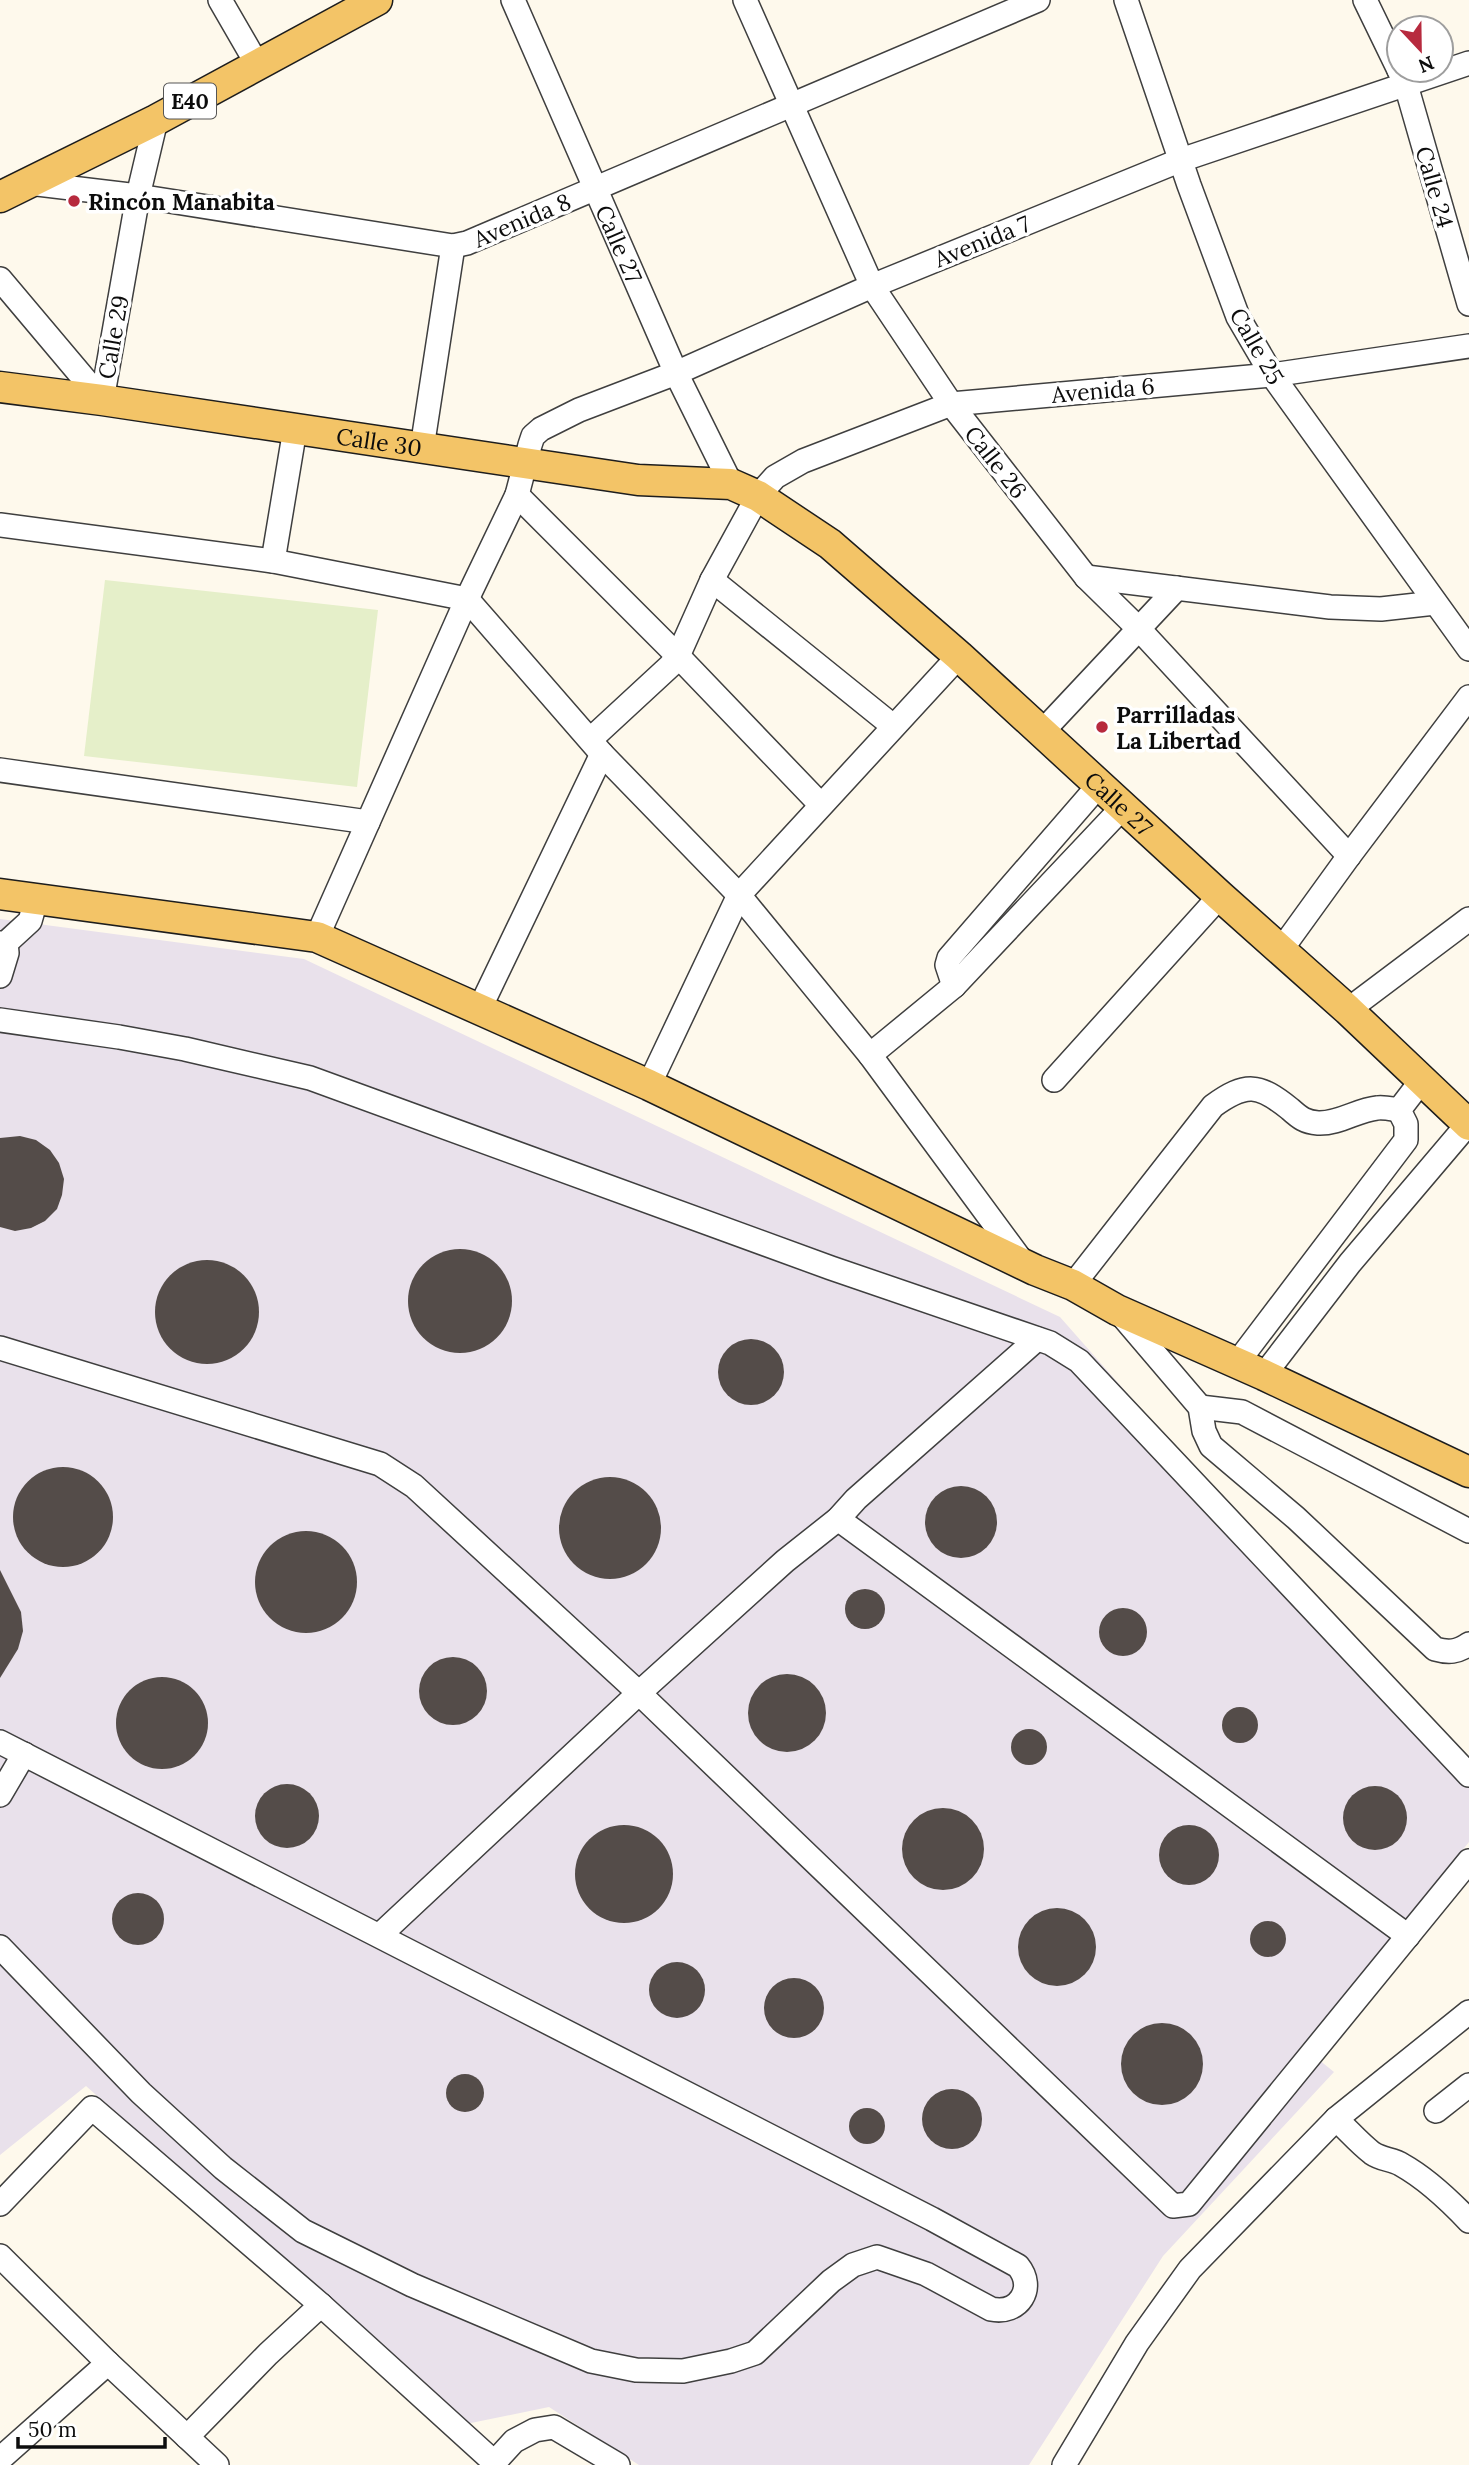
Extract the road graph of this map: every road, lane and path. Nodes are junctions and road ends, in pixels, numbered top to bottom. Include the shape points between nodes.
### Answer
1 (220, 0) edge
2 (377, 0) edge
3 (513, 0) edge
4 (746, 0) edge
5 (1038, 0) edge
6 (1126, 0) edge
7 (1366, 0) edge
8 (1385, 40) edge
9 (257, 64) junction
10 (1385, 82) edge
11 (1405, 84) edge
12 (792, 104) junction
13 (156, 120) junction
14 (1181, 160) junction
15 (29, 183) junction
16 (595, 189) junction
17 (138, 196) junction
18 (0, 197) edge
19 (453, 246) junction
20 (0, 279) edge
21 (872, 286) junction
22 (1469, 304) edge
23 (1469, 346) edge
24 (676, 373) junction
25 (1272, 375) junction
26 (0, 387) edge
27 (102, 400) junction
28 (951, 404) junction
29 (295, 429) junction
30 (422, 447) junction
31 (527, 465) junction
32 (731, 484) junction
33 (517, 495) junction
34 (758, 496) junction
35 (0, 526) edge
36 (274, 561) junction
37 (1086, 577) junction
38 (712, 580) junction
39 (1177, 588) junction
40 (467, 598) junction
41 (1451, 612) edge
42 (1139, 629) junction
43 (1469, 649) edge
44 (678, 656) junction
45 (959, 656) junction
46 (1469, 697) edge
47 (893, 726) junction
48 (1041, 733) junction
49 (596, 746) junction
50 (0, 771) edge
51 (1099, 785) junction
52 (820, 804) junction
53 (1123, 807) junction
54 (368, 822) junction
55 (1349, 856) junction
56 (0, 894) edge
57 (739, 895) junction
58 (1220, 896) junction
59 (36, 900) junction
60 (1469, 919) edge
61 (317, 937) junction
62 (3, 943) edge
63 (1281, 950) junction
64 (0, 975) edge
65 (954, 986) junction
66 (480, 1008) junction
67 (1348, 1010) junction
68 (0, 1020) edge
69 (870, 1055) junction
70 (1054, 1080) dead end
71 (1422, 1080) junction
72 (649, 1085) junction
73 (1399, 1110) junction
74 (1469, 1124) edge
75 (1026, 1266) junction
76 (1073, 1285) junction
77 (1117, 1310) junction
78 (1037, 1339) junction
79 (0, 1348) edge
80 (1237, 1363) junction
81 (1264, 1375) junction
82 (1200, 1407) junction
83 (1469, 1472) edge
84 (838, 1519) junction
85 (1469, 1531) edge
86 (1469, 1644) edge
87 (639, 1693) junction
88 (0, 1742) edge
89 (24, 1754) junction
90 (1469, 1775) edge
91 (0, 1795) edge
92 (1469, 1861) edge
93 (380, 1935) junction
94 (1408, 1936) junction
95 (0, 1947) edge
96 (1469, 2012) edge
97 (1469, 2085) edge
98 (1436, 2111) dead end
99 (1336, 2119) junction
100 (0, 2204) edge
101 (1469, 2221) edge
102 (0, 2256) edge
103 (321, 2305) junction
104 (108, 2363) junction
105 (187, 2437) junction
106 (0, 2459) edge
107 (494, 2464) edge
108 (217, 2465) edge
109 (618, 2465) edge
110 (1064, 2465) edge

1 - 9 street
2 - 9 main road, E40
3 - 16 street, Calle 27
4 - 12 street, Calle 26
5 - 12 street, Avenida 8
6 - 14 street, Calle 25
7 - 8 street, Calle 24
9 - 13 main road, E40
10 - 14 street, Avenida 7
11 - 22 street, Calle 24
12 - 16 street, Avenida 8
12 - 21 street, Calle 26
13 - 15 main road, E40
13 - 17 street, Calle 29
14 - 21 street, Avenida 7
14 - 25 street, Calle 25 via 1238,317
15 - 17 street, Avenida 8
15 - 18 main road, E40
16 - 19 street, Avenida 8 via 480,239
16 - 24 street, Calle 27
17 - 19 street, Avenida 8
17 - 27 street, Calle 29
19 - 30 street
20 - 27 street, Calle 29
21 - 24 street, Avenida 7
21 - 28 street, Calle 26
23 - 25 street, Avenida 6
24 - 31 street, Avenida 7 via 541,429 533,436
24 - 32 street, Calle 27
25 - 28 street, Avenida 6
25 - 41 street, Calle 25
26 - 27 main road, Calle 30
27 - 29 main road, Calle 30
28 - 34 street, Avenida 6 via 803,461 775,477
28 - 37 street, Calle 26
29 - 30 main road, Calle 30
29 - 36 street
30 - 31 main road, Calle 30
31 - 32 main road, Calle 30 via 639,480
31 - 33 street, Avenida 7
32 - 34 main road, Calle 30
33 - 40 street, Avenida 7
33 - 44 street
34 - 38 street, Avenida 6
34 - 45 main road, Calle 27 via 830,544
35 - 36 street
36 - 40 street
37 - 39 street
37 - 42 street, Calle 26
38 - 44 street, Avenida 6
38 - 47 street
39 - 41 street via 1330,607
39 - 42 street
40 - 49 street
40 - 54 street, Avenida 7
41 - 43 street, Calle 25
42 - 48 street
42 - 55 street, Calle 26
44 - 49 street
44 - 52 street
45 - 47 street
45 - 48 main road, Calle 27
46 - 55 street
47 - 52 street
48 - 51 main road, Calle 27
49 - 57 street
49 - 66 street
50 - 54 street
51 - 53 main road, Calle 27
51 - 65 street via 949,958
52 - 57 street
53 - 58 main road, Calle 27
53 - 65 street
54 - 61 street, Avenida 7
55 - 63 street
56 - 59 main road
57 - 69 street
57 - 72 street
58 - 63 main road, Calle 27
58 - 70 street
59 - 61 main road
59 - 62 street via 30,921
60 - 67 street
61 - 66 main road
62 - 64 street via 7,953
63 - 67 main road, Calle 27
65 - 69 street
66 - 72 main road
67 - 71 main road, Calle 27
68 - 78 street via 133,1039 310,1078
69 - 75 street
71 - 73 street
71 - 74 main road, Calle 27
72 - 75 main road
73 - 76 street via 1377,1108 1324,1123 1306,1122 1256,1088 1230,1093 1213,1106
73 - 80 street via 1406,1124 1406,1140
74 - 81 street via 1350,1263
75 - 76 main road
76 - 77 main road
77 - 80 main road
77 - 82 street
78 - 84 street
78 - 90 street via 1079,1361
79 - 87 street via 380,1464 414,1486
80 - 81 main road
81 - 83 main road
82 - 85 street via 1242,1412
82 - 86 street via 1211,1446 1436,1649 1449,1652
84 - 87 street
84 - 94 street
87 - 93 street
87 - 94 street via 1173,2206 1189,2204
88 - 89 street
89 - 91 street
89 - 93 street
92 - 94 street
93 - 95 street via 1018,2266 1026,2279 1024,2295 1014,2307 991,2309 926,2274 877,2257 842,2272 755,2353 707,2367 659,2372 591,2361 412,2285 303,2231 223,2168 141,2093
96 - 99 street
97 - 98 street
99 - 101 street via 1372,2153 1415,2173
99 - 110 street via 1191,2269 1137,2343
100 - 103 street via 92,2108
102 - 104 street
103 - 105 street
103 - 107 street
104 - 105 street
104 - 106 street
105 - 108 street
107 - 109 street via 514,2441 554,2427

